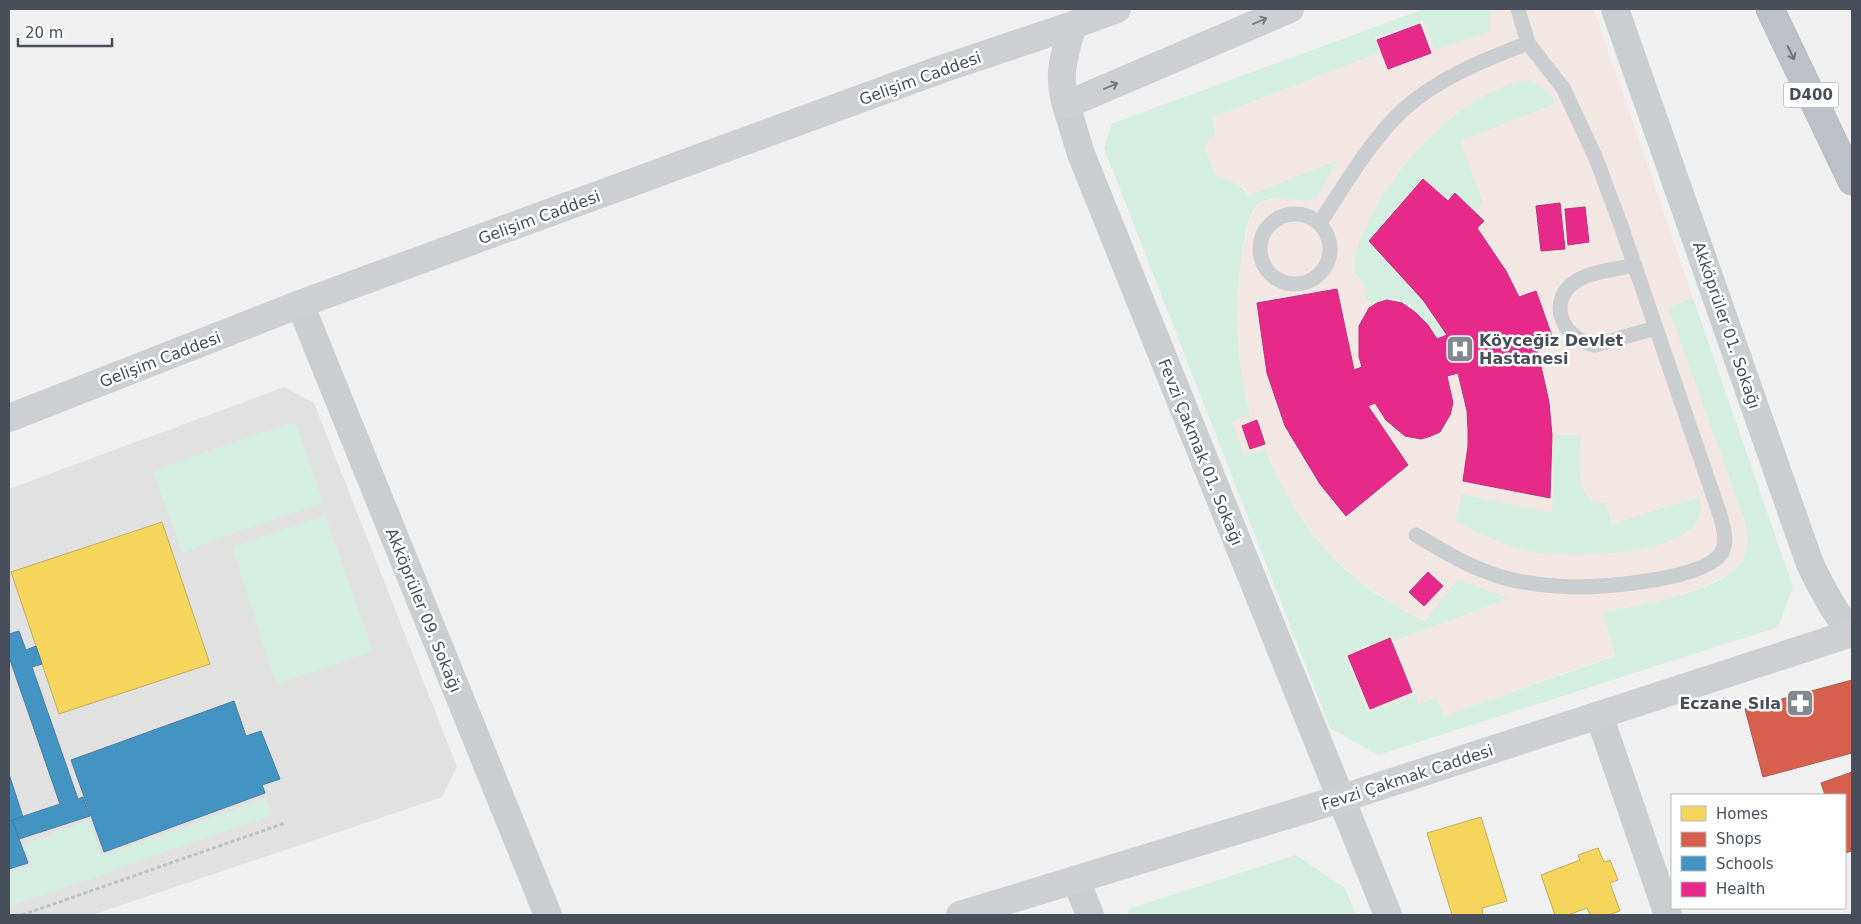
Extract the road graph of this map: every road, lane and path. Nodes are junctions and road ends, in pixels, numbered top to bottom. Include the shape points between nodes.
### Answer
1 (1117, 9) edge
2 (1290, 9) edge
3 (1518, 9) edge
4 (1614, 9) edge
5 (1770, 9) edge
6 (1073, 25) junction
7 (1528, 43) junction
8 (1066, 105) junction
9 (1852, 181) edge
10 (1319, 224) junction
11 (1635, 265) junction
12 (300, 304) junction
13 (1656, 328) junction
14 (9, 418) edge
15 (1416, 535) dead end
16 (1852, 633) edge
17 (1600, 715) junction
18 (1340, 798) junction
19 (285, 823) dead end
20 (1076, 880) junction
21 (22, 915) edge
22 (548, 915) edge
23 (960, 915) edge
24 (1090, 915) edge
25 (1388, 915) edge
26 (1668, 915) edge

1 - 6 street, Gelişim Caddesi
8 -> 2 street
3 - 7 lane
4 - 16 street, Akköprüler 01. Sokağı via 1810,564 1822,591
5 -> 9 highway, D400
6 - 8 street via 1063,58 1061,86
6 - 12 street, Gelişim Caddesi via 939,70
7 - 10 lane via 1467,68 1404,110 1383,132
7 - 11 lane via 1563,88 1575,112
8 - 18 street, Fevzi Çakmak 01. Sokağı via 1081,154
10 - 10 lane via 1330,245 1329,257 1317,277 1294,284 1272,276 1261,257 1263,235 1269,226 1287,215 1309,217
11 - 13 lane
11 - 13 lane via 1578,280 1563,297 1561,318 1572,337 1595,345
12 - 14 street, Gelişim Caddesi
12 - 22 street, Akköprüler 09. Sokağı
13 - 15 lane via 1720,515 1725,536 1723,551 1714,562 1666,577 1632,583 1572,587 1549,585 1491,574
16 - 17 street, Fevzi Çakmak Caddesi
17 - 18 street, Fevzi Çakmak Caddesi
17 - 26 street
18 - 20 street, Fevzi Çakmak Caddesi
18 - 25 street, Fevzi Çakmak 01. Sokağı
19 - 21 path
20 - 23 street, Fevzi Çakmak Caddesi
20 - 24 street

